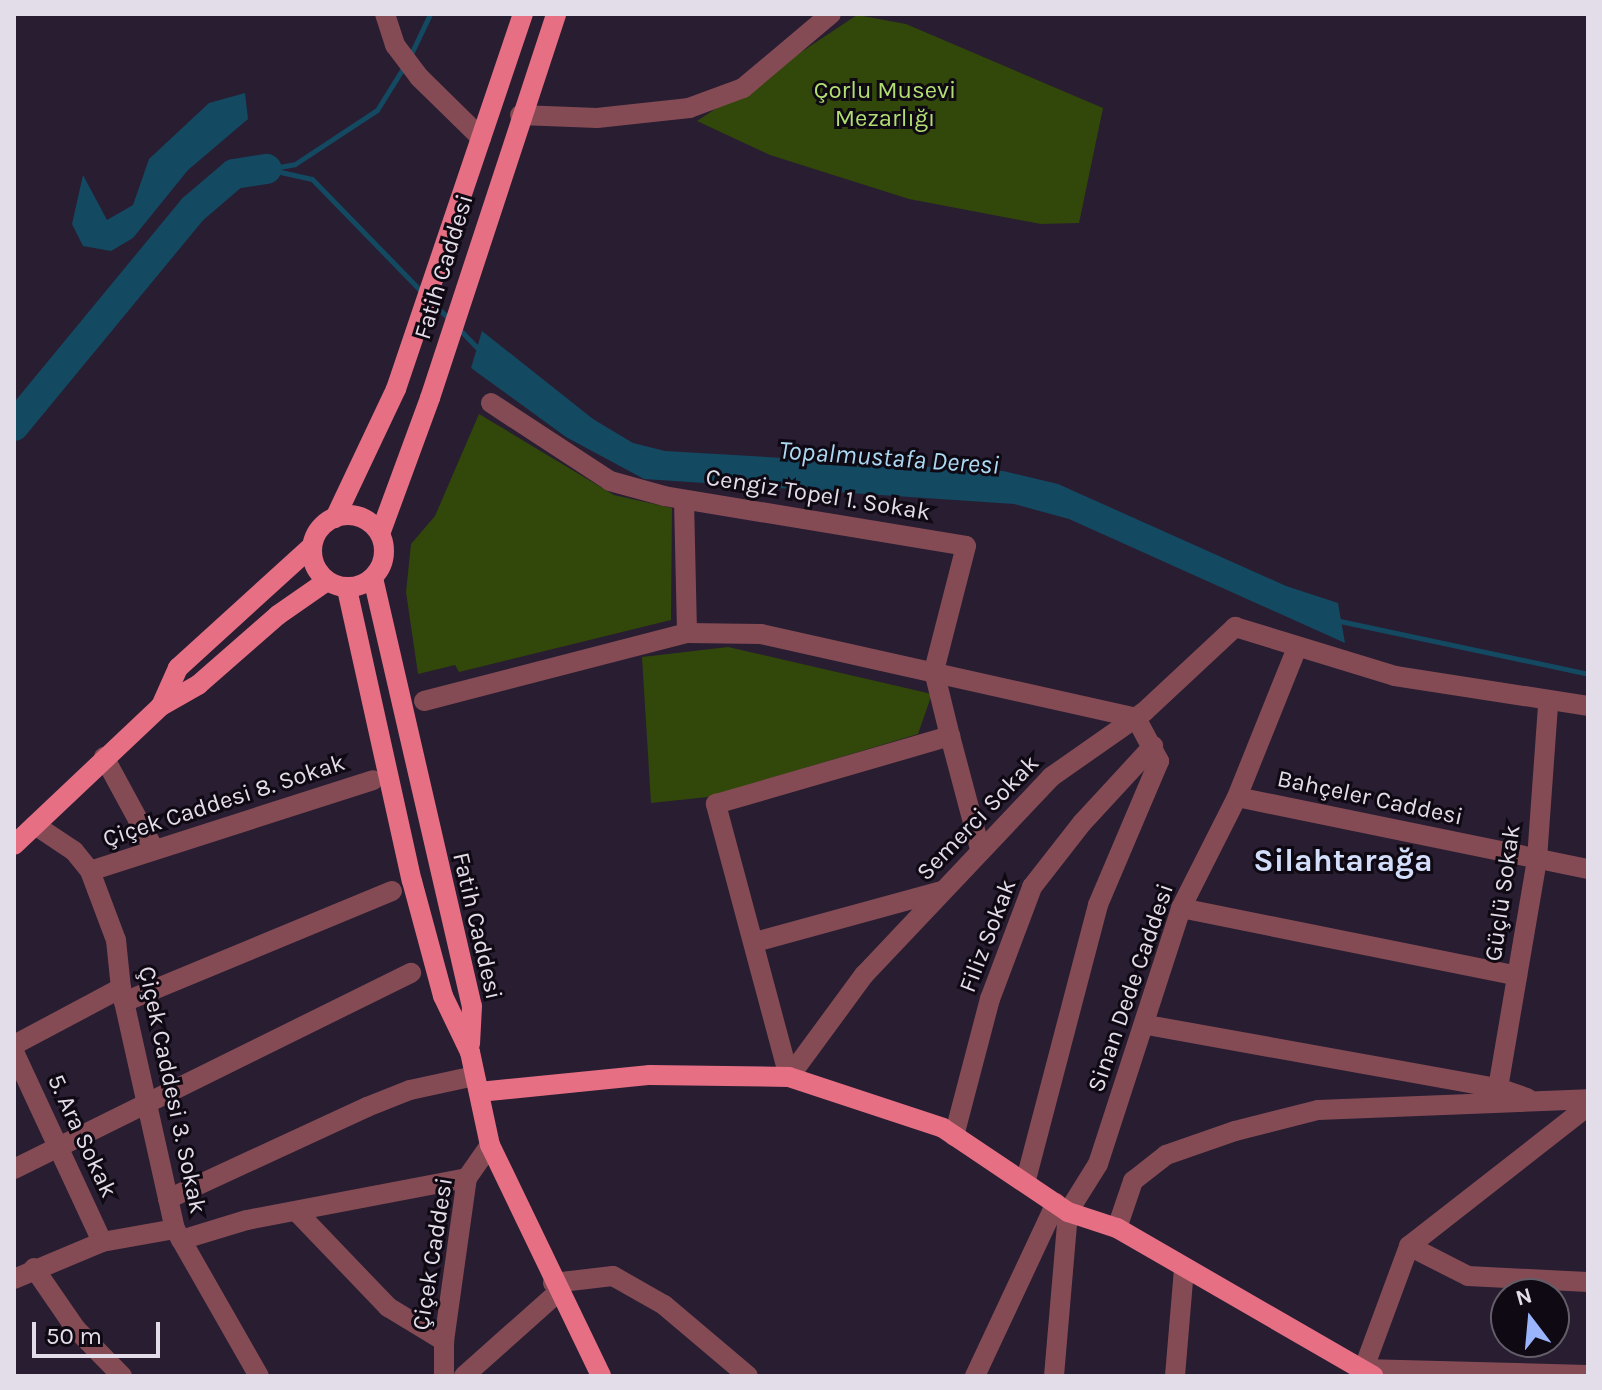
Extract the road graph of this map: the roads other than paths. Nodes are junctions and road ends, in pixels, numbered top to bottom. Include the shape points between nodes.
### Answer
1 (385, 14) edge
2 (523, 14) edge
3 (556, 14) edge
4 (831, 14) edge
5 (520, 115) junction
6 (481, 138) junction
7 (491, 403) dead end
8 (398, 493) junction
9 (684, 500) junction
10 (335, 518) junction
11 (380, 534) junction
12 (311, 547) junction
13 (373, 578) junction
14 (337, 585) junction
15 (382, 619) junction
16 (687, 633) junction
17 (1297, 648) junction
18 (934, 671) junction
19 (424, 701) dead end
20 (1548, 704) junction
21 (161, 706) junction
22 (1588, 706) edge
23 (1136, 718) junction
24 (950, 736) junction
25 (1153, 746) junction
26 (104, 757) junction
27 (373, 780) dead end
28 (1237, 797) junction
29 (35, 825) junction
30 (14, 845) edge
31 (154, 849) junction
32 (980, 849) junction
33 (1537, 859) junction
34 (1588, 869) edge
35 (90, 871) junction
36 (392, 891) dead end
37 (942, 891) junction
38 (1181, 908) junction
39 (755, 942) junction
40 (411, 973) dead end
41 (1517, 976) junction
42 (123, 995) junction
43 (1147, 1025) junction
44 (14, 1045) edge
45 (14, 1052) edge
46 (470, 1052) junction
47 (789, 1077) junction
48 (477, 1084) junction
49 (1498, 1088) junction
50 (1588, 1099) edge
51 (1538, 1102) junction
52 (148, 1105) junction
53 (1588, 1106) edge
54 (954, 1136) junction
55 (62, 1145) junction
56 (490, 1145) junction
57 (14, 1169) edge
58 (467, 1178) junction
59 (1025, 1183) junction
60 (168, 1199) junction
61 (1062, 1207) junction
62 (297, 1212) junction
63 (1117, 1228) junction
64 (178, 1235) junction
65 (102, 1242) junction
66 (1409, 1246) junction
67 (34, 1268) junction
68 (1184, 1268) junction
69 (14, 1279) edge
70 (1588, 1282) edge
71 (555, 1288) junction
72 (444, 1341) junction
73 (1366, 1374) edge
74 (1588, 1375) edge
75 (122, 1376) edge
76 (259, 1376) edge
77 (444, 1376) edge
78 (464, 1376) edge
79 (601, 1376) edge
80 (748, 1376) edge
81 (975, 1376) edge
82 (1054, 1376) edge
83 (1175, 1376) edge

1 - 6 street via 395,45 419,77
2 - 6 main road, Fatih Caddesi
3 - 5 main road, Fatih Caddesi
4 - 5 street via 743,88 689,108 597,118
5 - 8 main road, Fatih Caddesi
6 - 10 main road, Fatih Caddesi via 396,389
7 - 9 street, Cengiz Topel 1. Sokak via 610,481
8 - 11 main road, Fatih Caddesi
8 - 15 main road
9 - 16 street
9 - 18 street, Cengiz Topel 1. Sokak via 966,546
10 - 11 main road via 355,516
10 - 12 main road via 321,526
11 - 13 main road via 383,563
12 - 14 main road via 316,570
12 - 21 main road via 178,668
13 - 14 main road
13 - 15 main road, Fatih Caddesi
14 - 21 main road via 278,615 198,685
14 - 46 main road, Fatih Caddesi via 443,996
15 - 46 main road, Fatih Caddesi via 472,1006
16 - 18 street via 761,634
16 - 19 street
17 - 20 street via 1395,676
17 - 23 street, Semerci Sokak via 1235,627
17 - 28 street, Sinan Dede Caddesi
18 - 23 street
18 - 24 street, Cengiz Topel 1. Sokak
20 - 22 street
20 - 33 street, Güçlü Sokak
21 - 26 main road
23 - 25 street
23 - 32 street, Semerci Sokak via 1051,777
24 - 32 street, Cengiz Topel 1. Sokak
24 - 39 street via 716,804
25 - 54 street, Filiz Sokak via 1032,887 990,999
25 - 59 street via 1159,761 1155,775 1098,905
26 - 29 main road
26 - 31 street
27 - 31 street, Çiçek Caddesi 8. Sokak
28 - 33 street, Bahçeler Caddesi
28 - 38 street, Sinan Dede Caddesi
29 - 30 main road
29 - 35 street, Çiçek Caddesi 3. Sokak via 74,851
31 - 35 street, Çiçek Caddesi 8. Sokak
32 - 37 street, Semerci Sokak
33 - 34 street, Bahçeler Caddesi
33 - 41 street, Güçlü Sokak
35 - 42 street, Çiçek Caddesi 3. Sokak via 116,940
36 - 42 street
37 - 39 street
37 - 47 street, Semerci Sokak via 864,975
38 - 41 street
38 - 43 street, Sinan Dede Caddesi
39 - 47 street
40 - 52 street
41 - 49 street, Güçlü Sokak
42 - 44 street
42 - 52 street, Çiçek Caddesi 3. Sokak
43 - 49 street
43 - 61 street, Sinan Dede Caddesi via 1098,1164
45 - 55 street, 5. Ara Sokak
46 - 48 main road, Fatih Caddesi
47 - 48 main road via 650,1075
47 - 54 main road
48 - 56 main road, Fatih Caddesi
48 - 60 street via 410,1090
49 - 51 street
50 - 51 street
51 - 63 street via 1318,1110 1235,1131 1166,1155 1133,1181
52 - 55 street
52 - 60 street, Çiçek Caddesi 3. Sokak
53 - 66 street
54 - 59 main road
55 - 57 street
55 - 65 street, 5. Ara Sokak
56 - 58 street, Çiçek Caddesi
56 - 71 main road, Fatih Caddesi
58 - 62 street
58 - 72 street, Çiçek Caddesi
59 - 61 main road
60 - 64 street, Çiçek Caddesi 3. Sokak
61 - 63 main road
61 - 81 street, Sinan Dede Caddesi
61 - 82 street
62 - 64 street
62 - 72 street via 388,1307
63 - 68 main road
64 - 65 street
64 - 76 street, Çiçek Caddesi 3. Sokak
65 - 67 street
66 - 70 street via 1468,1276
66 - 73 street
67 - 69 street
67 - 75 street via 76,1329
68 - 73 main road
68 - 83 street
71 - 78 street
71 - 79 main road, Fatih Caddesi
71 - 80 street via 613,1276 664,1305
72 - 77 street, Çiçek Caddesi
73 - 74 street

